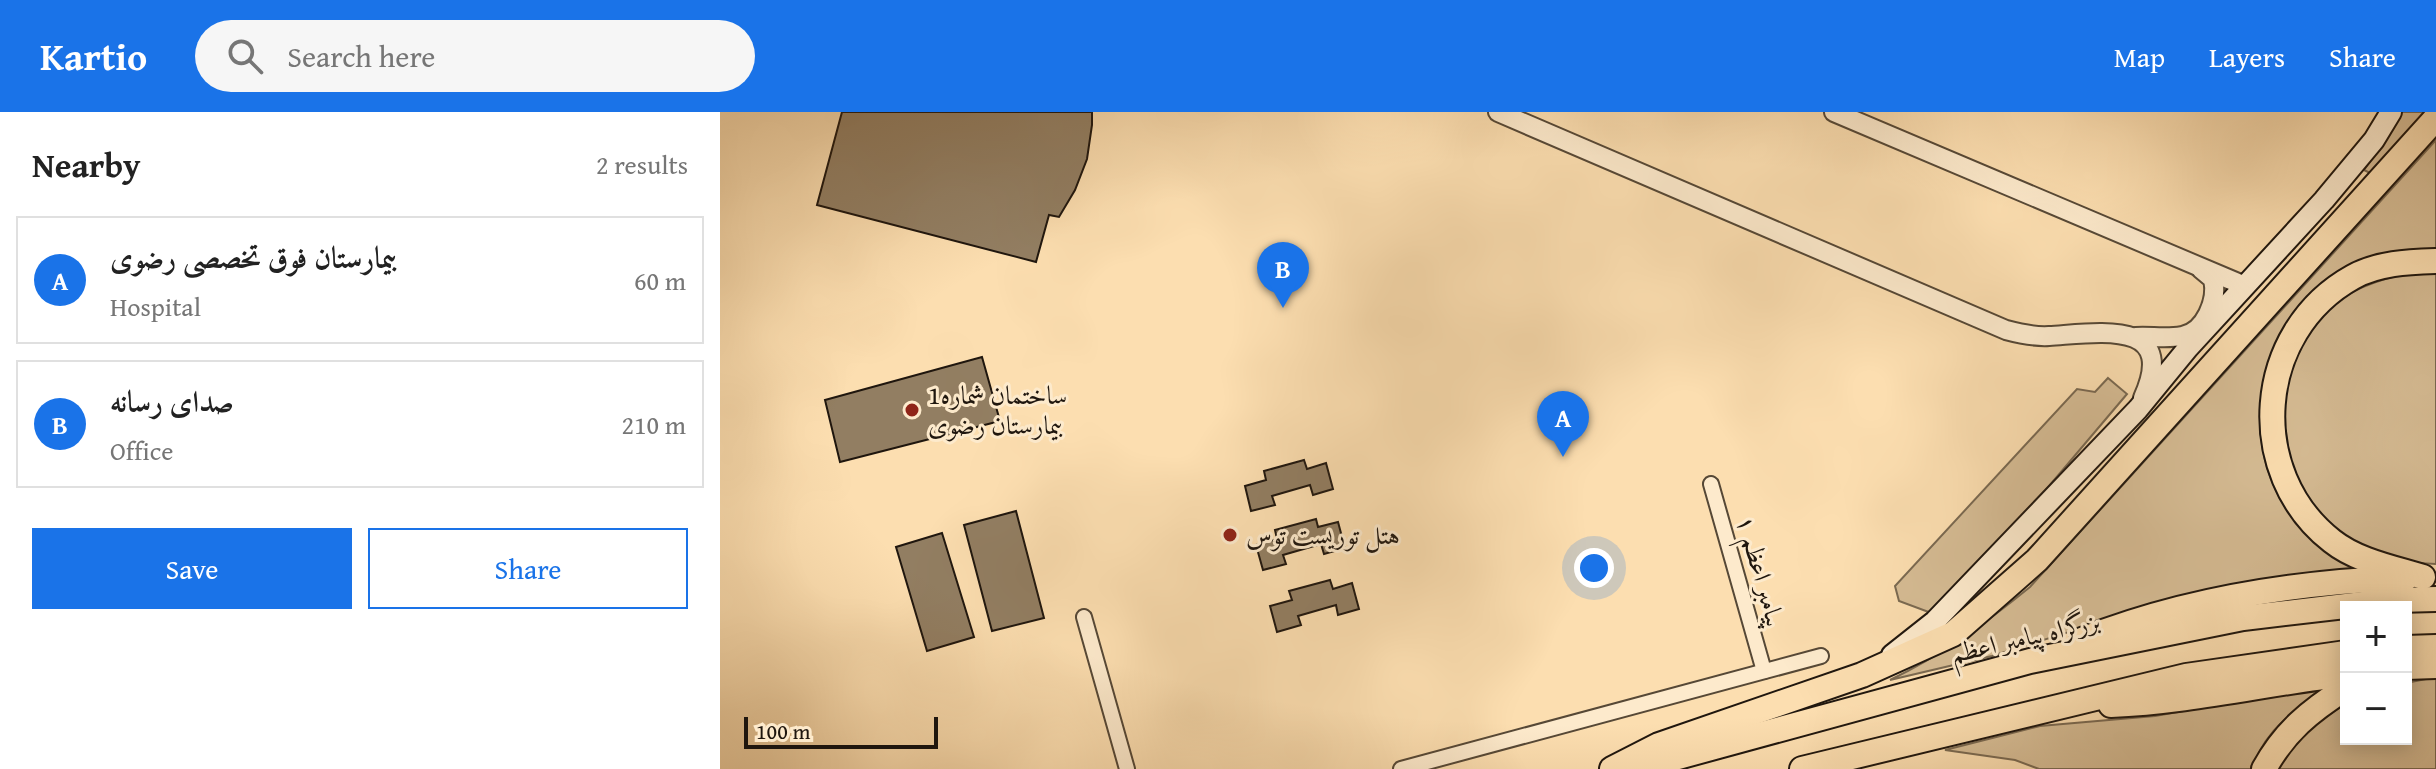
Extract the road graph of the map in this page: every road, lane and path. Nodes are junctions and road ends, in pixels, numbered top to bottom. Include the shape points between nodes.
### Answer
1 (1498, 112) edge
2 (1834, 112) edge
3 (2391, 112) edge
4 (2436, 118) edge
5 (2436, 261) edge
6 (2194, 263) junction
7 (2245, 286) junction
8 (2136, 337) junction
9 (2138, 409) junction
10 (1711, 484) dead end
11 (2430, 577) edge
12 (2436, 599) edge
13 (1084, 617) dead end
14 (2436, 647) edge
15 (2340, 654) edge
16 (1821, 656) dead end
17 (2412, 659) edge
18 (2030, 661) junction
19 (2412, 663) edge
20 (2436, 666) edge
21 (1764, 671) junction
22 (1862, 675) junction
23 (2340, 675) edge
24 (2340, 692) edge
25 (2061, 707) junction
26 (1808, 768) edge
27 (1127, 769) edge
28 (1401, 769) edge
29 (1612, 769) edge
30 (1634, 769) edge
31 (1845, 769) edge
32 (2264, 769) edge

1 - 8 street via 2006,330 2027,336 2114,332
2 - 6 street
3 - 7 main road via 2354,164
4 - 22 highway via 2037,560 1953,634
5 - 11 highway via 2394,263 2353,277 2320,303 2291,337 2274,379 2270,419 2281,468 2300,508 2333,542 2369,560
6 - 7 street
6 - 8 street via 2213,279 2215,300 2208,314 2184,336
7 - 9 main road
8 - 9 street via 2149,348 2152,361 2152,378
9 - 22 main road via 1935,621
10 - 21 street, پیامبر اعظم ۱
11 - 18 highway via 2343,580 2143,616
12 - 18 highway, بزرگراه پیامبر اعظم via 2243,618
13 - 27 street
14 - 17 highway
15 - 25 highway via 2186,676
16 - 21 street
18 - 30 highway, بزرگراه پیامبر اعظم
19 - 20 highway
21 - 28 street
22 - 29 highway via 1659,745
23 - 25 highway via 2148,704
24 - 32 highway via 2281,739
25 - 26 highway
26 - 31 highway

